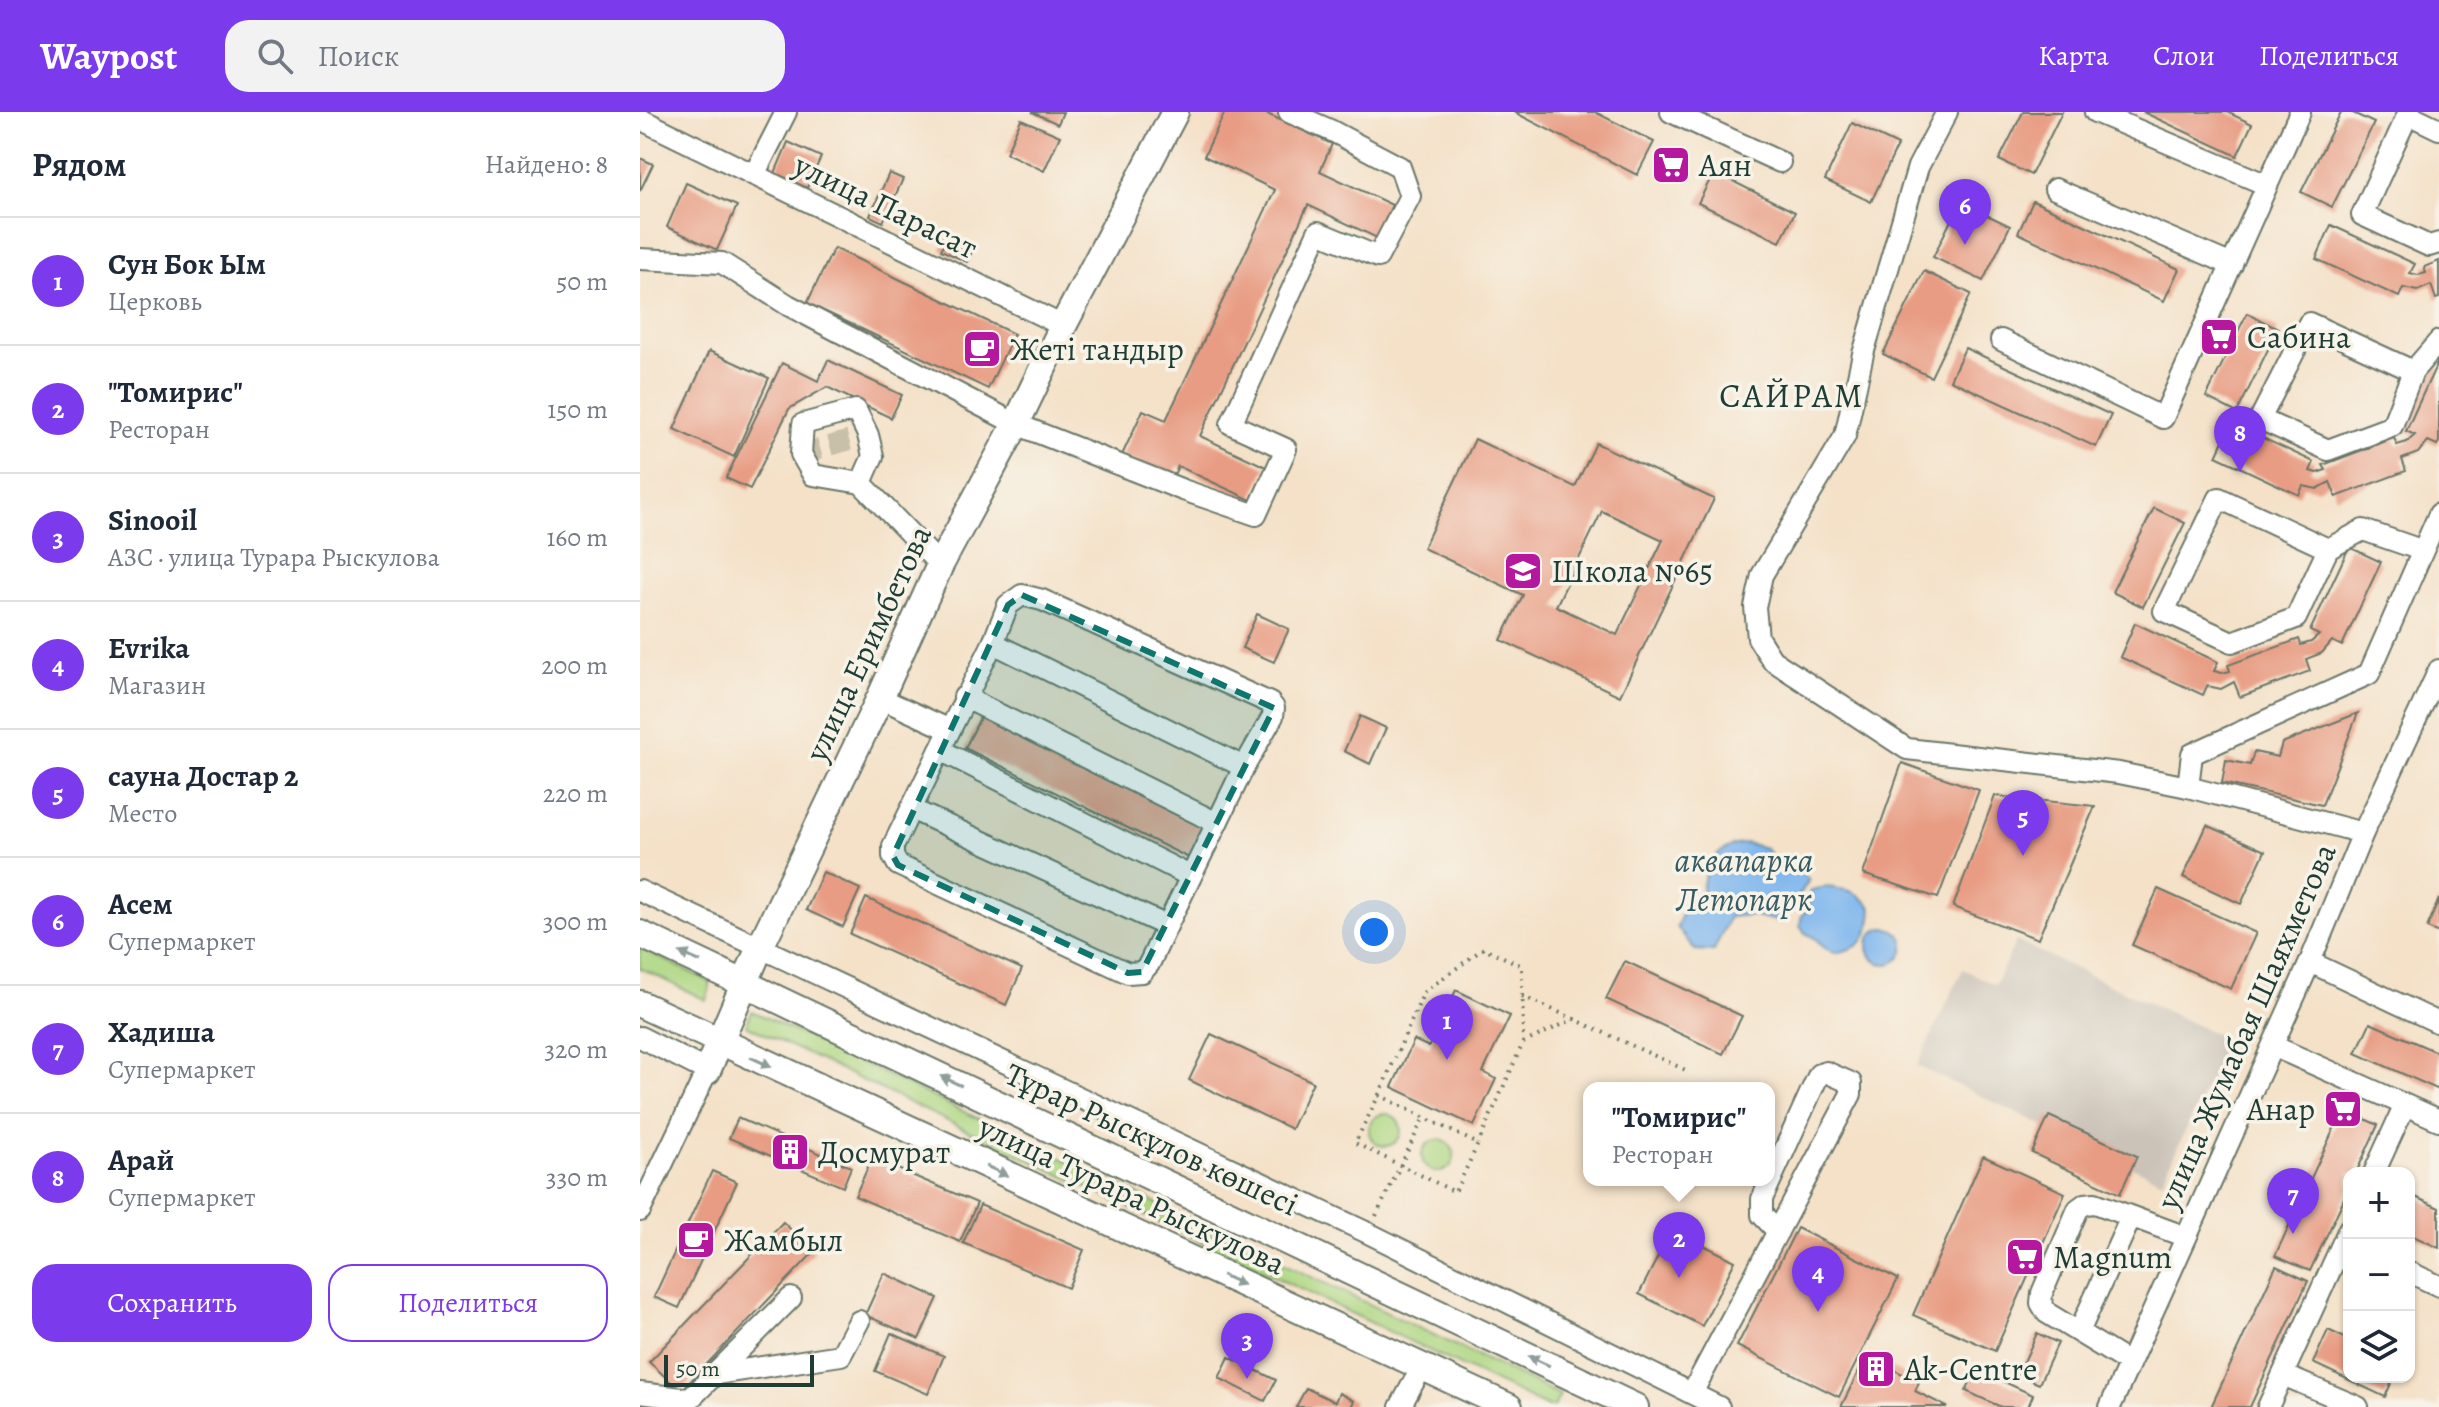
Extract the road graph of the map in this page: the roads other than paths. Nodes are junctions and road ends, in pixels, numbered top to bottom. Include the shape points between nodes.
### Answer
1 (786, 112) edge
2 (1175, 112) edge
3 (1289, 112) edge
4 (1671, 112) edge
5 (1947, 112) edge
6 (2095, 112) edge
7 (2300, 112) edge
8 (2406, 113) edge
9 (640, 119) edge
10 (2439, 129) edge
11 (1780, 162) dead end
12 (754, 175) junction
13 (2267, 185) junction
14 (2055, 189) dead end
15 (2439, 243) edge
16 (640, 259) edge
17 (2232, 265) junction
18 (1063, 326) junction
19 (2001, 340) dead end
20 (2439, 341) edge
21 (2413, 371) junction
22 (1016, 424) junction
23 (861, 483) dead end
24 (2439, 514) edge
25 (2328, 549) junction
26 (2421, 550) junction
27 (940, 565) junction
28 (993, 643) junction
29 (2439, 670) edge
30 (964, 697) junction
31 (880, 698) junction
32 (948, 729) junction
33 (940, 750) junction
34 (1244, 767) junction
35 (2188, 787) junction
36 (911, 809) junction
37 (1217, 823) junction
38 (2363, 833) junction
39 (1190, 876) junction
40 (640, 891) edge
41 (1167, 926) junction
42 (640, 934) edge
43 (760, 947) junction
44 (2310, 962) junction
45 (745, 983) junction
46 (640, 1004) edge
47 (2439, 1023) edge
48 (640, 1037) edge
49 (719, 1042) junction
50 (2273, 1046) junction
51 (707, 1071) junction
52 (2405, 1105) junction
53 (2439, 1120) edge
54 (2377, 1167) edge
55 (1775, 1170) edge
56 (1768, 1186) edge
57 (640, 1211) edge
58 (2131, 1217) junction
59 (1778, 1232) junction
60 (2186, 1237) junction
61 (2343, 1248) edge
62 (2415, 1275) edge
63 (2439, 1286) edge
64 (791, 1298) dead end
65 (859, 1321) dead end
66 (2079, 1332) junction
67 (2129, 1363) junction
68 (1422, 1367) junction
69 (716, 1374) junction
70 (2283, 1375) junction
71 (640, 1393) edge
72 (1692, 1393) junction
73 (1589, 1397) edge
74 (1400, 1407) edge
75 (1509, 1407) edge
76 (1635, 1407) edge
77 (1719, 1407) edge
78 (2110, 1407) edge
79 (2268, 1407) edge
80 (2358, 1407) edge

1 - 12 street
2 - 18 main road, улица Еримбетова
3 - 22 street via 1400,167 1410,196 1378,257 1318,232 1231,424 1286,449 1256,515
4 - 11 street
5 - 35 street via 1918,167 1863,354 1845,436 1762,575 1755,607 1758,638 1772,660 1907,749 2119,773
6 - 13 street
7 - 13 street
8 - 10 street
8 - 15 street via 2362,215 2429,246
9 - 12 street, улица Парасат
12 - 18 street, улица Парасат
13 - 17 street
14 - 17 street
16 - 22 street via 722,263 788,305
17 - 19 street via 2163,418
18 - 22 main road, улица Еримбетова
20 - 21 street
21 - 21 street via 2392,426 2328,450 2260,419 2309,323
22 - 27 main road, улица Еримбетова
23 - 27 street
24 - 26 street
25 - 25 street via 2296,618 2270,628 2232,642 2164,611 2219,498
25 - 26 street via 2363,530
26 - 35 street via 2369,674 2192,754
27 - 31 main road, улица Еримбетова
28 - 30 street
28 - 34 street
28 - 34 street via 1008,605 1022,595 1270,703 1273,716
29 - 38 street, улица Жумабая Шаяхметова
30 - 32 street
30 - 37 street
31 - 32 street
31 - 43 main road, улица Еримбетова
32 - 33 street
33 - 36 street
33 - 39 street
34 - 37 street
35 - 38 street
36 - 41 street
36 - 41 street via 893,846 898,865 1128,973 1142,972 1149,964
37 - 39 street
38 - 44 street, улица Жумабая Шаяхметова
39 - 41 street
40 - 43 street
45 -> 42 main road, Тұрар Рыскұлов көшесі
43 - 45 main road, улица Еримбетова
43 - 72 street via 1368,1233
44 - 47 street
44 - 50 street, улица Жумабая Шаяхметова
45 - 49 main road, улица Еримбетова
73 -> 45 main road, Тұрар Рыскұлов көшесі
46 - 49 main road, улица Турара Рыскулова
48 - 51 street
49 - 51 main road, улица Еримбетова
49 -> 68 main road, улица Турара Рыскулова
50 - 52 street
50 - 60 street, улица Жумабая Шаяхметова
51 - 57 street, улица Еримбетова
52 - 53 street
52 - 54 street
55 - 59 street via 1819,1074 1851,1083 1851,1094
56 - 59 street via 1762,1215
58 - 60 street
58 - 66 street
58 - 66 street via 2095,1203 2078,1209 2041,1303 2047,1313
59 - 72 street
60 - 67 street, улица Жумабая Шаяхметова
61 - 70 street
62 - 63 street
64 - 69 street
65 - 69 street via 841,1355
66 - 67 street
67 - 78 street, улица Жумабая Шаяхметова
68 - 74 street
68 - 75 main road, улица Турара Рыскулова
69 - 71 street via 690,1399
70 - 79 street
70 - 80 street
72 - 77 street
73 - 76 main road, Тұрар Рыскұлов көшесі

